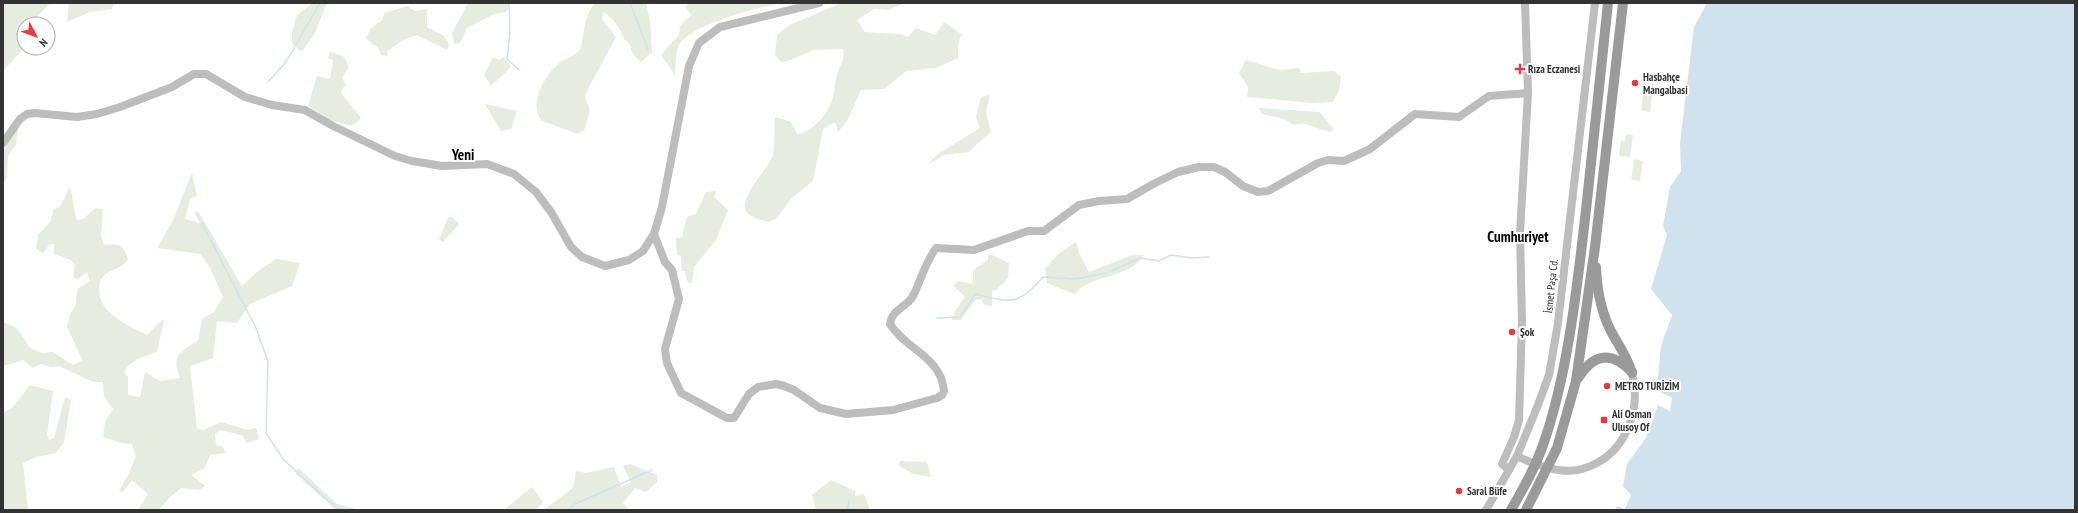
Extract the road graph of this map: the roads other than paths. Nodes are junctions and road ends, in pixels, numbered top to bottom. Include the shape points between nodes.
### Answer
1 (819, 3) edge
2 (1525, 3) edge
3 (1595, 3) edge
4 (1608, 3) edge
5 (1623, 3) edge
6 (1528, 93) junction
7 (3, 143) edge
8 (654, 234) junction
9 (1595, 247) junction
10 (1632, 373) junction
11 (1576, 381) junction
12 (1517, 456) junction
13 (1509, 470) junction
14 (1486, 510) edge
15 (1511, 510) edge
16 (1526, 510) edge

1 - 8 street via 720,27 699,43 689,66 662,207
2 - 6 street
3 - 12 street, İsmet Paşa Cd. via 1553,353 1549,375
4 - 15 highway via 1581,253 1566,352 1543,446
5 - 9 highway
6 - 8 street via 1489,96 1459,117 1415,114 1370,149 1344,160 1318,163 1268,191 1258,192 1243,186 1214,167 1200,168 1178,172 1127,199 1079,205 1044,231 1028,231 974,250 936,248 917,283 913,296 894,313 890,324 902,340 929,359 944,391 936,398 893,410 846,414 832,412 776,384 758,387 749,394 734,418 727,418 681,393 667,363 665,349 679,299 675,278 665,262
6 - 13 street via 1520,233 1522,321 1519,420 1502,464
7 - 8 street via 20,119 27,114 77,117 97,114 172,87 200,72 245,96 272,106 305,110 395,156 442,166 487,164 514,174 536,192 571,247 593,263 605,266 629,260 643,251
9 - 10 highway via 1602,310 1613,335 1623,349
9 - 11 highway
10 - 11 highway via 1623,364 1604,357 1595,359 1587,365
10 - 12 street via 1636,396 1633,417 1624,438 1600,461 1581,470 1562,470
11 - 16 highway via 1557,448
12 - 13 street, İsmet Paşa Cd.
13 - 14 street, İsmet Paşa Cd.

